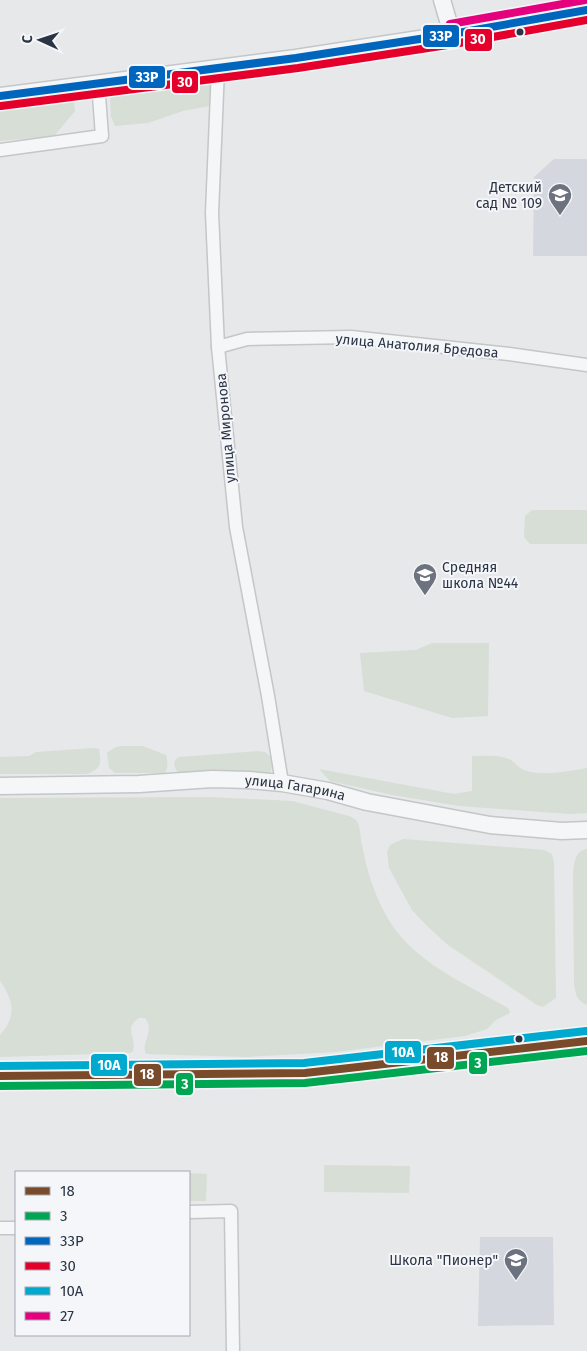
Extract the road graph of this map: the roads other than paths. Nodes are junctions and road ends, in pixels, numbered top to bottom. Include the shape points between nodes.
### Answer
1 (442, 0) edge
2 (587, 10) edge
3 (452, 34) junction
4 (218, 69) junction
5 (98, 82) junction
6 (0, 96) edge
7 (0, 150) edge
8 (218, 348) junction
9 (587, 365) edge
10 (282, 783) junction
11 (0, 786) edge
12 (587, 830) edge
13 (587, 1041) edge
14 (0, 1076) edge
15 (190, 1212) edge
16 (0, 1228) edge
17 (15, 1228) edge
18 (233, 1351) edge

1 - 3 street
2 - 3 street
3 - 4 street
4 - 5 street
4 - 8 street, улица Миронова via 212,213
5 - 6 street
5 - 7 street via 102,136
8 - 9 street, улица Анатолия Бредова via 247,339 351,337
8 - 10 street, улица Миронова via 235,519
10 - 11 street, улица Гагарина via 212,779 139,784
10 - 12 street, улица Гагарина via 490,825 562,832
13 - 14 main road via 305,1073
15 - 18 street via 231,1211
16 - 17 street

